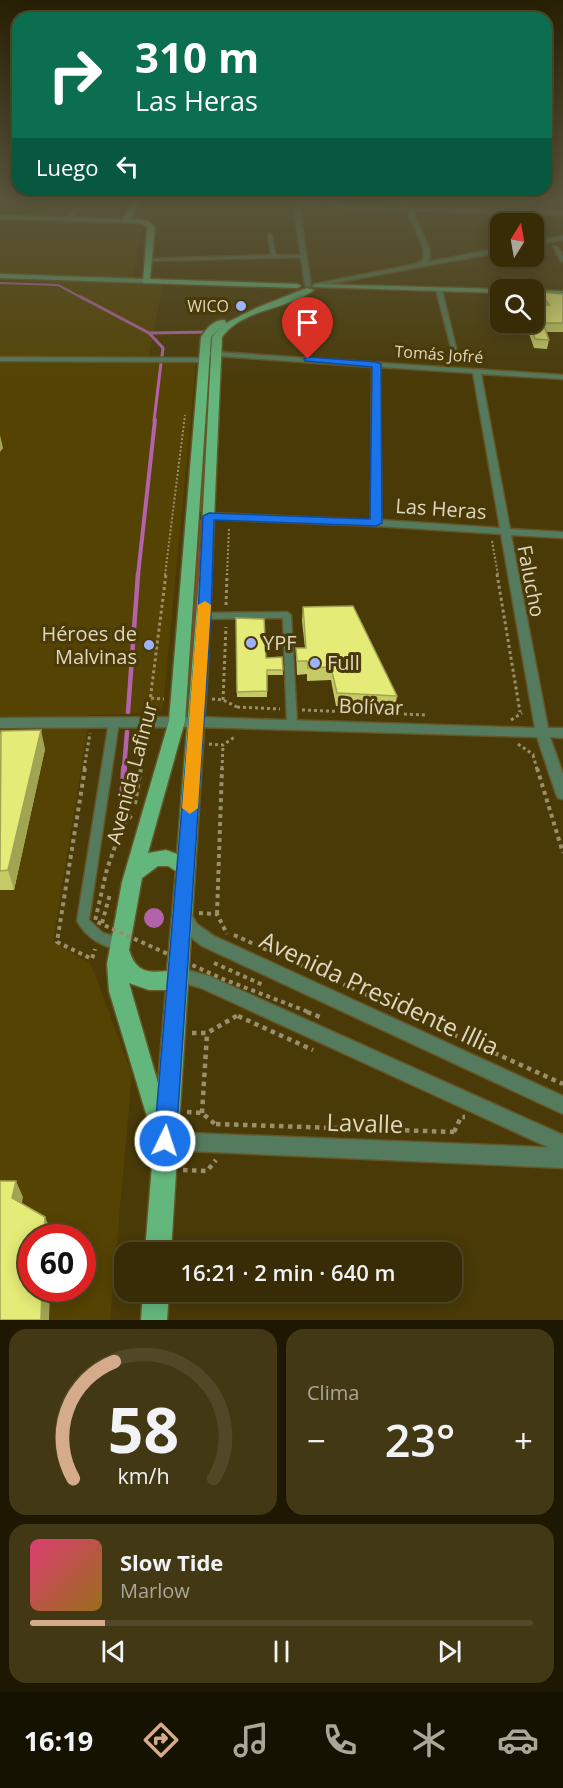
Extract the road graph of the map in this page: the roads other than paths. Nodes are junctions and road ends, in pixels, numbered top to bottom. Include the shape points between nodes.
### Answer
1 (148, 263) edge
2 (305, 263) edge
3 (428, 263) edge
4 (420, 264) joint
5 (0, 276) edge
6 (146, 281) junction
7 (309, 287) junction
8 (439, 290) junction
9 (490, 291) edge
10 (544, 292) edge
11 (563, 293) edge
12 (455, 351) dead end
13 (209, 355) junction
14 (0, 359) edge
15 (376, 364) junction
16 (477, 372) junction
17 (563, 377) edge
18 (209, 516) junction
19 (376, 523) junction
20 (504, 532) junction
21 (563, 535) edge
22 (204, 616) junction
23 (177, 721) junction
24 (114, 722) junction
25 (196, 722) junction
26 (0, 723) edge
27 (292, 724) junction
28 (542, 732) junction
29 (563, 733) edge
30 (563, 794) edge
31 (186, 869) junction
32 (130, 882) junction
33 (183, 914) junction
34 (120, 946) junction
35 (176, 979) junction
36 (563, 1105) edge
37 (165, 1141) junction
38 (563, 1145) edge
39 (563, 1158) edge
40 (159, 1242) edge
41 (155, 1302) edge
42 (154, 1320) edge

1 - 6 main road
2 - 7 street
3 - 4 street
4 - 7 street
5 - 6 main road
6 - 7 main road
7 - 8 main road
7 - 13 main road, Avenida Lafinur via 214,326 207,334
8 - 9 main road
8 - 12 lane
10 - 11 main road
13 - 14 street, Tomás Jofré
13 - 15 street, Tomás Jofré
13 - 18 main road, Avenida Lafinur
13 - 23 main road, Avenida Lafinur
15 - 16 street, Tomás Jofré
15 - 19 street
16 - 17 street, Tomás Jofré
16 - 20 street, Falucho
18 - 19 street, Las Heras
18 - 22 main road, Avenida Lafinur
19 - 20 street, Las Heras
20 - 21 street, Las Heras
20 - 28 street, Falucho
22 - 25 main road, Avenida Lafinur
22 - 27 lane via 287,615
23 - 24 street, Bolívar
23 - 25 street, Bolívar
23 - 32 main road, Avenida Lafinur
24 - 26 street, Bolívar
24 - 34 lane via 83,921 91,933
25 - 27 street, Bolívar
25 - 31 main road, Avenida Lafinur
27 - 28 street, Bolívar
28 - 29 street, Bolívar
28 - 30 street, Falucho
31 - 32 main road via 173,859 155,858 137,869
31 - 33 main road, Avenida Lafinur
32 - 34 main road, Avenida Lafinur
33 - 35 main road, Avenida Lafinur
33 - 36 street, Avenida Presidente Illia via 198,935 225,940
34 - 35 main road via 122,962 133,976 149,982
34 - 37 main road, Avenida Lafinur via 116,971 119,991
35 - 37 main road, Avenida Lafinur
35 - 38 street via 203,981
37 - 39 street, Lavalle
37 - 40 main road, Avenida Lafinur
41 - 42 main road

